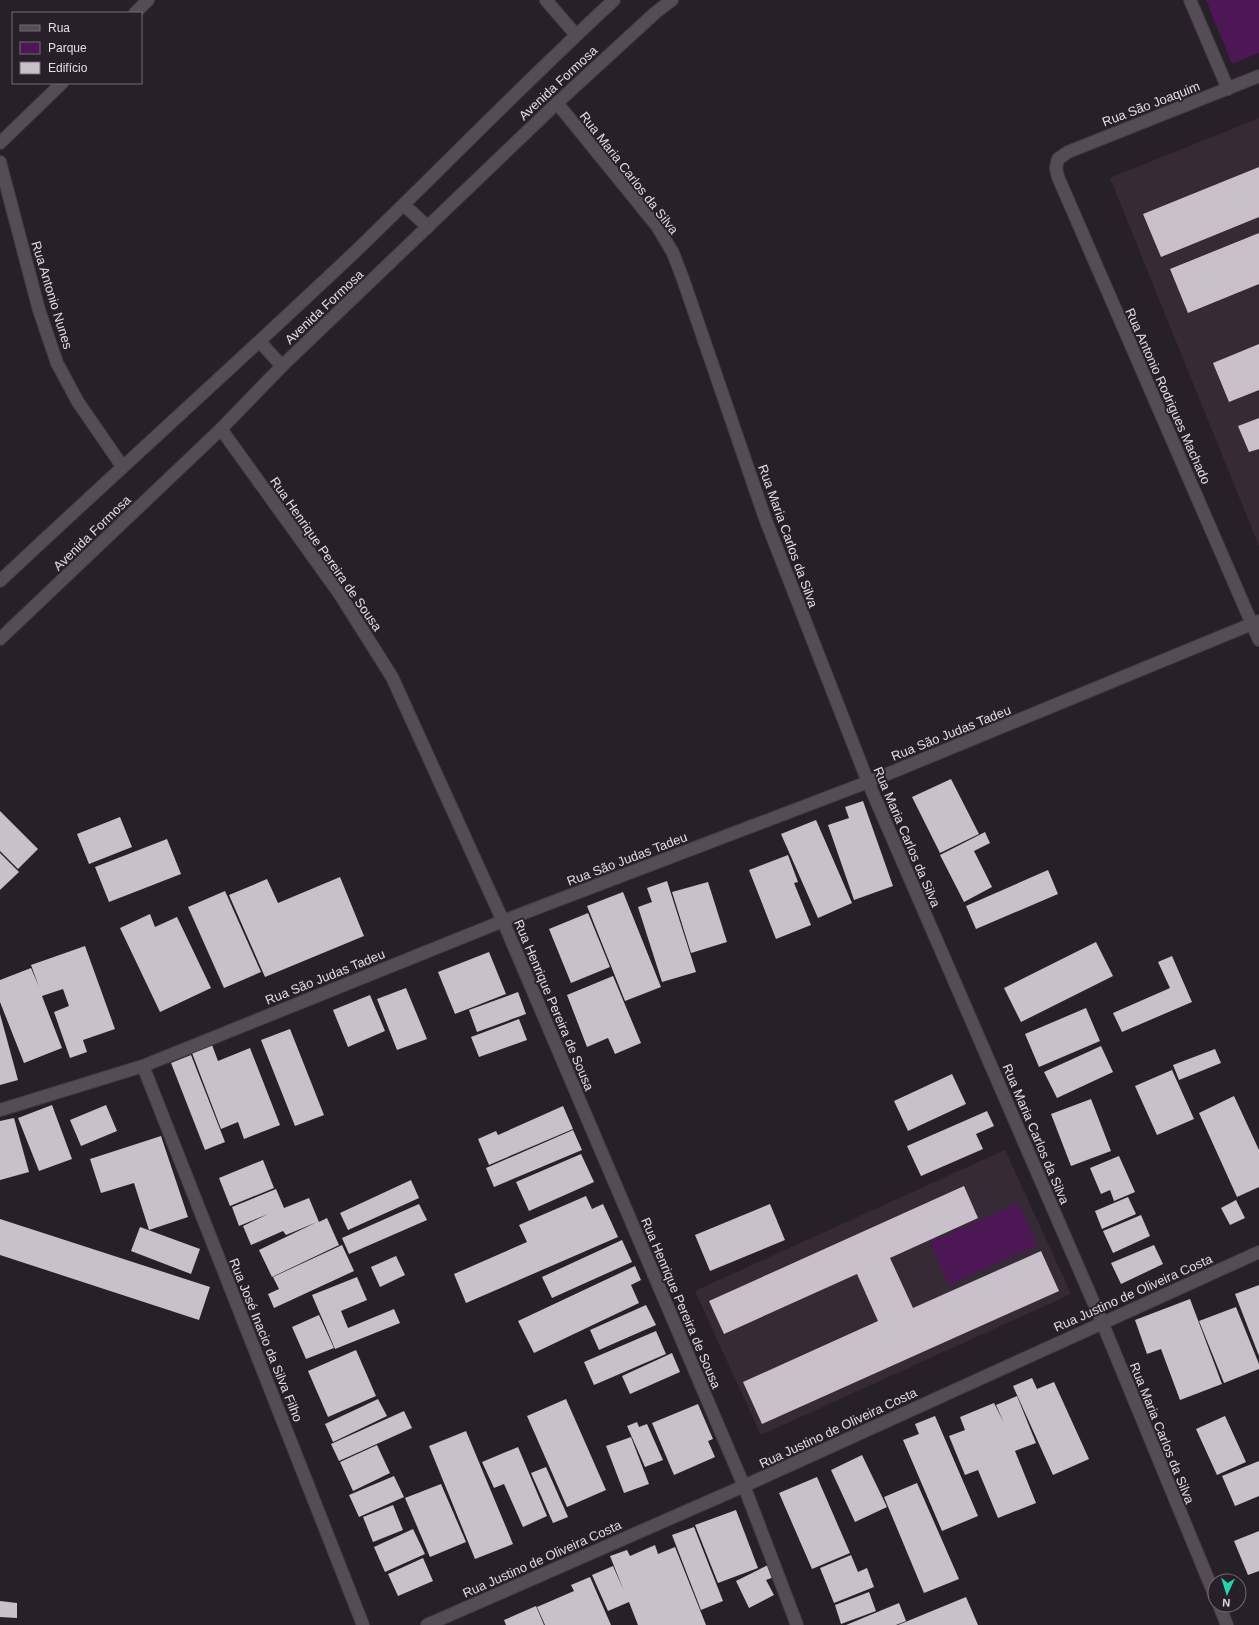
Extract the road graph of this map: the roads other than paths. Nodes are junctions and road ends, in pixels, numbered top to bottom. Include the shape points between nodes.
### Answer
1 (148, 0) edge
2 (546, 0) edge
3 (614, 0) edge
4 (672, 0) edge
5 (1190, 0) edge
6 (136, 12) edge
7 (576, 35) junction
8 (1259, 76) edge
9 (61, 84) edge
10 (1228, 89) junction
11 (557, 103) junction
12 (0, 143) edge
13 (0, 162) edge
14 (1057, 162) joint
15 (404, 205) junction
16 (428, 227) junction
17 (260, 342) junction
18 (282, 366) junction
19 (221, 429) junction
20 (122, 466) junction
21 (0, 581) edge
22 (1256, 622) edge
23 (0, 639) edge
24 (1259, 640) edge
25 (868, 782) junction
26 (503, 921) junction
27 (143, 1066) junction
28 (0, 1110) edge
29 (1259, 1252) edge
30 (1102, 1322) junction
31 (744, 1486) junction
32 (1207, 1577) edge
33 (1222, 1613) edge
34 (363, 1625) edge
35 (428, 1625) edge
36 (797, 1625) edge
37 (1227, 1625) edge

1 - 6 street
2 - 7 street
3 - 7 street, Avenida Formosa
4 - 11 street, Avenida Formosa
5 - 10 street
7 - 15 street, Avenida Formosa
8 - 10 street, Rua São Joaquim
9 - 12 street
10 - 14 street, Rua São Joaquim via 1068,152 1060,156
11 - 16 street, Avenida Formosa
11 - 25 street, Rua Maria Carlos da Silva via 656,226 672,253 765,518
13 - 20 street, Rua Antonio Nunes via 39,310 58,363 78,402
14 - 22 street, Rua Antonio Rodrigues Machado via 1058,177
15 - 16 street
15 - 17 street, Avenida Formosa
16 - 18 street, Avenida Formosa
17 - 18 street
17 - 20 street, Avenida Formosa
18 - 19 street, Avenida Formosa
19 - 23 street, Avenida Formosa
19 - 26 street, Rua Henrique Pereira de Sousa via 339,593 392,677
20 - 21 street, Avenida Formosa
22 - 24 street, Rua Antonio Rodrigues Machado
22 - 25 street, Rua São Judas Tadeu
25 - 26 street, Rua São Judas Tadeu
25 - 30 street, Rua Maria Carlos da Silva
26 - 27 street, Rua São Judas Tadeu
26 - 31 street, Rua Henrique Pereira de Sousa
27 - 28 street, Rua São Judas Tadeu
27 - 34 street, Rua José Inacio da Silva Filho
29 - 30 street, Rua Justino de Oliveira Costa
30 - 31 street, Rua Justino de Oliveira Costa
30 - 32 street, Rua Maria Carlos da Silva
31 - 35 street, Rua Justino de Oliveira Costa
31 - 36 street, Rua Henrique Pereira de Sousa
33 - 37 street

